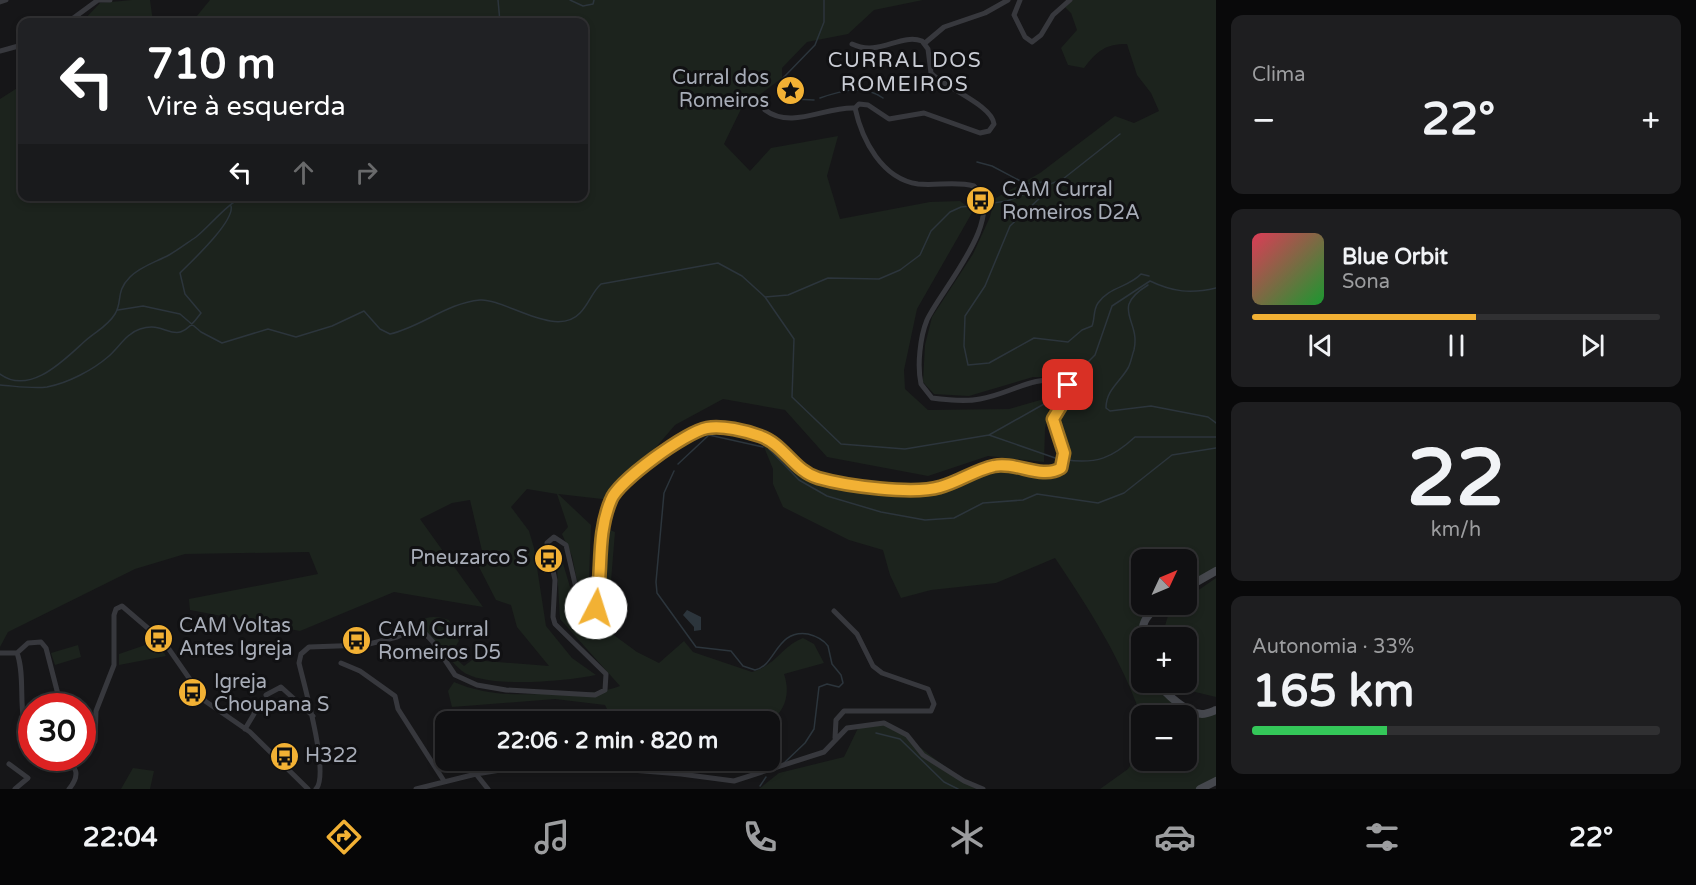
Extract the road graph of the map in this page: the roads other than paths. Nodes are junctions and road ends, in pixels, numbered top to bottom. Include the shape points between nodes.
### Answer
1 (6, 0) edge
2 (98, 0) edge
3 (110, 0) edge
4 (1008, 0) edge
5 (1020, 0) edge
6 (1070, 0) edge
7 (0, 2) edge
8 (73, 18) edge
9 (925, 43) junction
10 (852, 44) dead end
11 (18, 46) edge
12 (0, 51) edge
13 (855, 108) junction
14 (765, 110) dead end
15 (1216, 571) edge
16 (1197, 582) edge
17 (834, 611) dead end
18 (0, 653) edge
19 (17, 653) junction
20 (341, 663) dead end
21 (23, 693) edge
22 (58, 693) edge
23 (1166, 693) edge
24 (266, 695) dead end
25 (255, 707) dead end
26 (1216, 710) edge
27 (96, 711) edge
28 (313, 716) junction
29 (245, 729) junction
30 (835, 738) junction
31 (9, 764) dead end
32 (77, 771) edge
33 (477, 774) junction
34 (444, 781) junction
35 (1216, 781) edge
36 (15, 789) edge
37 (69, 789) edge
38 (308, 789) edge
39 (316, 789) edge
40 (416, 789) edge
41 (488, 789) edge
42 (983, 789) edge
43 (1200, 789) edge

1 - 7 street
2 - 3 street
2 - 8 street
4 - 9 street via 985,13 944,27
5 - 6 street via 1014,15 1025,37 1032,42
9 - 10 street via 914,39 866,50
9 - 13 street via 931,73 985,109 993,119 988,131 980,133 924,113 896,119 885,118 868,105
11 - 12 street
13 - 14 street via 801,118 774,116
13 - 28 street via 873,150 889,172 918,184 974,186 985,199 969,255 925,326 921,384 933,398 965,400 994,395 1021,384 1062,380 1068,385 1067,396 1053,419 1063,464 1054,472 998,465 936,488 888,489 807,474 776,444 760,435 720,427 698,431 639,470 615,493 602,530 598,597 591,612 587,614 580,605 566,544 554,537 547,543 555,580 555,624 606,674 605,690 584,694 477,685 455,675 433,642 415,628 365,645 309,647 301,654 299,663
15 - 16 main road
17 - 30 street via 864,645 873,666 928,689 934,704 925,713 907,709 844,711 836,720
18 - 19 street
19 - 21 street via 22,666
19 - 22 street via 37,641 46,648
20 - 34 street via 360,670 395,696 398,709
23 - 26 main road via 1195,713 1204,715
24 - 28 street via 281,687
25 - 29 street
27 - 29 street via 114,665 114,615 122,606 164,642 205,701
28 - 39 street via 320,780
29 - 38 street
30 - 33 street via 824,752 734,782 544,763
30 - 42 street via 847,728 884,723 907,735 923,755
31 - 36 street via 27,778
32 - 37 street via 76,781
33 - 34 street
33 - 41 street
34 - 40 street
35 - 43 main road

